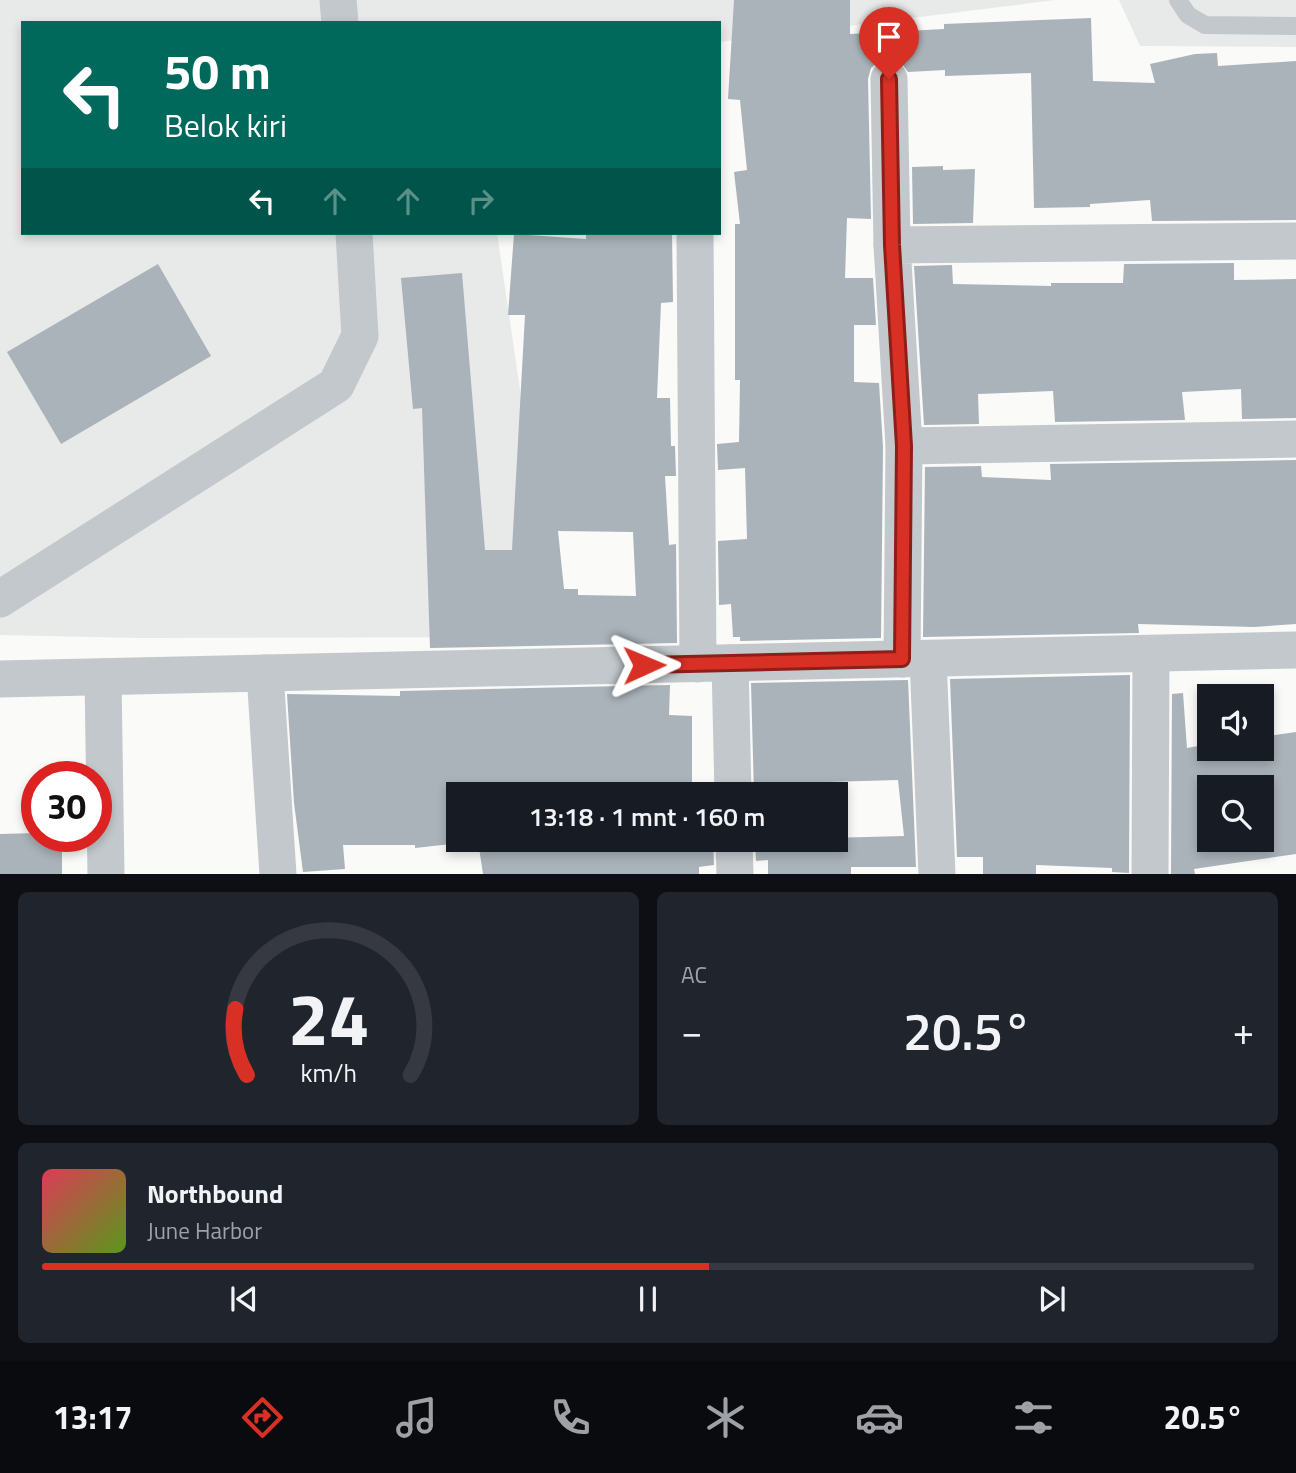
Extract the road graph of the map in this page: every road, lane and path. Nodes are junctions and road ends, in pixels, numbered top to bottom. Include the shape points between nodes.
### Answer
1 (338, 0) edge
2 (1178, 0) edge
3 (340, 21) edge
4 (1296, 26) edge
5 (889, 79) dead end
6 (354, 235) edge
7 (695, 235) edge
8 (1296, 241) edge
9 (892, 245) junction
10 (1296, 439) edge
11 (904, 446) junction
12 (0, 598) edge
13 (1296, 650) edge
14 (1151, 654) junction
15 (915, 659) junction
16 (714, 664) junction
17 (265, 673) junction
18 (103, 677) junction
19 (0, 679) edge
20 (731, 782) edge
21 (734, 852) edge
22 (106, 874) edge
23 (278, 874) edge
24 (735, 874) edge
25 (937, 874) edge
26 (1150, 874) edge

1 - 3 street
2 - 4 lane via 1188,15 1205,25
5 - 9 street
6 - 12 street via 360,336 336,384
7 - 16 street
8 - 9 street
9 - 11 street
10 - 11 street
11 - 15 street
13 - 14 street
14 - 15 street
14 - 26 street
15 - 16 street
15 - 25 street
16 - 17 street
16 - 20 street
17 - 18 street
17 - 23 street
18 - 19 street
18 - 22 street
21 - 24 street

